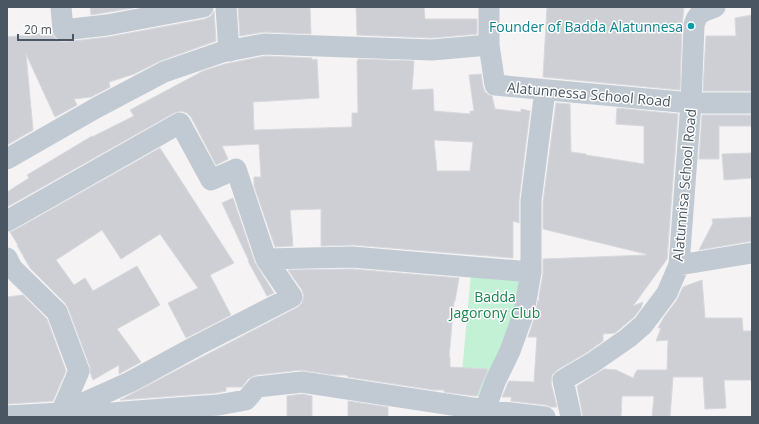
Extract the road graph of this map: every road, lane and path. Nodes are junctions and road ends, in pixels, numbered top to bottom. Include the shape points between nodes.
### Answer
1 (61, 7) edge
2 (204, 7) edge
3 (226, 7) edge
4 (489, 7) edge
5 (716, 7) edge
6 (489, 45) junction
7 (229, 51) junction
8 (545, 90) junction
9 (691, 103) junction
10 (752, 103) edge
11 (7, 159) edge
12 (7, 221) edge
13 (752, 253) edge
14 (7, 258) edge
15 (266, 259) junction
16 (679, 265) junction
17 (531, 272) junction
18 (485, 410) junction
19 (61, 413) junction
20 (7, 416) edge
21 (545, 417) edge
22 (571, 417) edge

1 - 2 street via 63,30 107,25
3 - 7 street
4 - 6 street, Alatunnessa School Road
5 - 9 street, Alatunnisa School Road via 697,16 694,25
6 - 7 street via 432,50 264,44
6 - 8 street, Alatunnessa School Road via 495,85
7 - 11 street via 164,72
8 - 9 street, Alatunnessa School Road
8 - 17 street via 531,201
9 - 10 street, Alatunnessa School Road
9 - 16 street, Alatunnisa School Road
12 - 15 street via 180,123 211,180 236,169
13 - 16 street
14 - 19 street via 12,268 57,312 79,371
15 - 17 street via 352,257
15 - 19 street via 292,297 130,382
16 - 22 street, Alatunnisa School Road via 667,293 643,325 592,363 563,380
17 - 18 street via 524,312
18 - 19 street via 302,382 257,387 246,400 218,404 120,412
18 - 21 street
19 - 20 street

